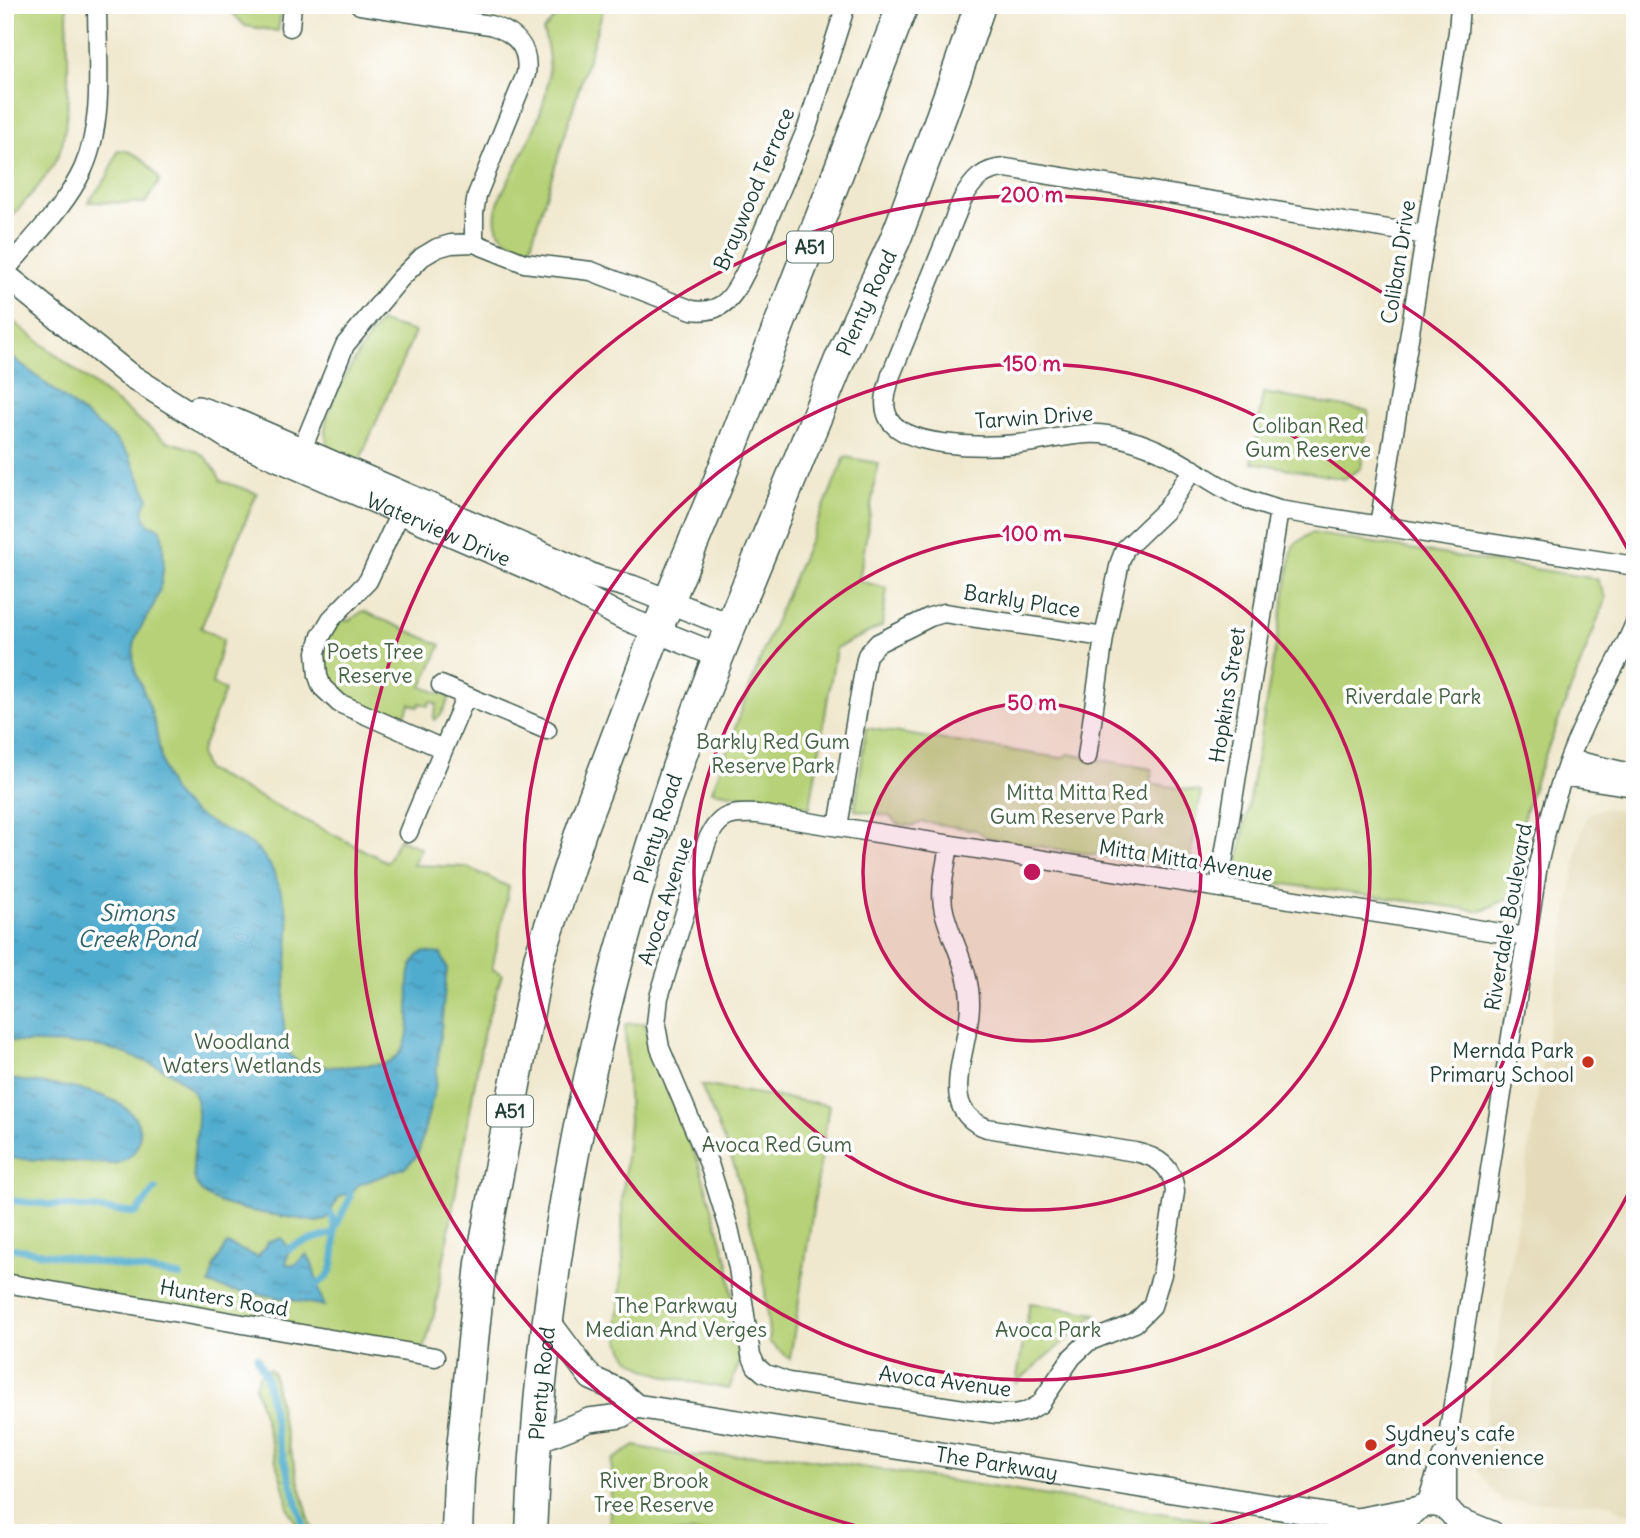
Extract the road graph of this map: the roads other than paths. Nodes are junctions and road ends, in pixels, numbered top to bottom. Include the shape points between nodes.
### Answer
1 (97, 5) edge
2 (292, 5) edge
3 (360, 5) edge
4 (846, 5) edge
5 (903, 5) edge
6 (980, 5) edge
7 (1460, 5) edge
8 (290, 27) dead end
9 (1426, 235) junction
10 (474, 243) junction
11 (5, 273) edge
12 (298, 459) junction
13 (1194, 469) junction
14 (403, 504) junction
15 (1279, 510) junction
16 (1379, 526) junction
17 (1635, 566) edge
18 (669, 601) junction
19 (1635, 623) edge
20 (731, 626) junction
21 (656, 632) junction
22 (1104, 637) junction
23 (719, 656) junction
24 (441, 685) dead end
25 (466, 696) junction
26 (547, 730) dead end
27 (443, 749) junction
28 (1087, 757) dead end
29 (1567, 768) junction
30 (1635, 774) edge
31 (1635, 787) edge
32 (838, 827) junction
33 (408, 833) dead end
34 (949, 845) junction
35 (1219, 888) junction
36 (1526, 937) junction
37 (5, 1283) edge
38 (546, 1318) junction
39 (435, 1357) dead end
40 (636, 1406) junction
41 (536, 1441) junction
42 (1441, 1515) edge
43 (1357, 1520) junction
44 (457, 1533) edge
45 (531, 1533) edge
46 (1379, 1533) edge
47 (1402, 1533) edge
48 (1492, 1533) edge

1 - 11 street via 93,138 82,170 60,205
2 - 8 street
3 - 10 street via 490,25 516,37 523,47 526,74 477,195
4 - 10 street, Braywood Terrace via 807,128 744,276 722,306 692,310 591,271 524,263
5 - 18 highway, A51
6 - 20 highway, Plenty Road via 896,236
7 - 9 street, Coliban Drive
9 - 13 street, Tarwin Drive via 1006,168 979,176 962,200 891,375 885,401 889,421 916,438 972,445 1109,435 1148,446
9 - 16 street, Coliban Drive
10 - 12 street, Braywood Terrace via 451,244 422,257 374,308 345,345
11 - 12 street, Waterview Drive via 162,397 229,438
12 - 14 street, Waterview Drive
13 - 15 street, Tarwin Drive via 1233,493
13 - 22 street, Barkly Place via 1166,510 1125,549
14 - 18 street, Waterview Drive
14 - 21 street, Waterview Drive
14 - 27 street via 368,581 337,611 321,636 316,652 318,676 322,687 339,703
15 - 16 street, Tarwin Drive
15 - 35 street, Hopkins Street
16 - 17 street, Tarwin Drive
18 - 20 street, Waterview Drive
18 - 21 highway, A51
19 - 29 street, Riverdale Boulevard
20 - 23 highway, Plenty Road
21 - 23 street, Waterview Drive
21 - 44 highway, A51 via 582,828 539,959 481,1263
22 - 28 street, Barkly Place
22 - 32 street, Barkly Place via 944,613 878,643 867,654
23 - 38 highway, Plenty Road via 631,909 594,1054
24 - 25 street
25 - 26 street
25 - 27 street
27 - 33 street
29 - 30 street
29 - 31 street
29 - 36 street, Riverdale Boulevard via 1540,854
32 - 34 street, Mitta Mitta Avenue
32 - 34 street, Avoca Avenue via 758,814 732,814 718,822 707,841 659,997 657,1038 721,1203 738,1268 751,1355 764,1373 788,1382 1015,1415 1040,1404 1088,1342 1135,1323 1153,1306 1162,1274 1174,1181 1163,1162 1151,1156 987,1128 964,1111 958,1091 970,1000 962,961 944,914
34 - 35 street, Mitta Mitta Avenue
35 - 36 street, Mitta Mitta Avenue
36 - 42 street, Riverdale Boulevard via 1447,1443
37 - 39 street, Hunters Road
38 - 40 street, The Parkway via 591,1378 618,1390
38 - 41 highway, Plenty Road
40 - 41 street, The Parkway via 621,1416 589,1420
40 - 43 street, The Parkway
41 - 45 highway, Plenty Road
42 - 43 street, The Parkway
42 - 47 street via 1408,1515
42 - 48 street
43 - 46 street, The Parkway

